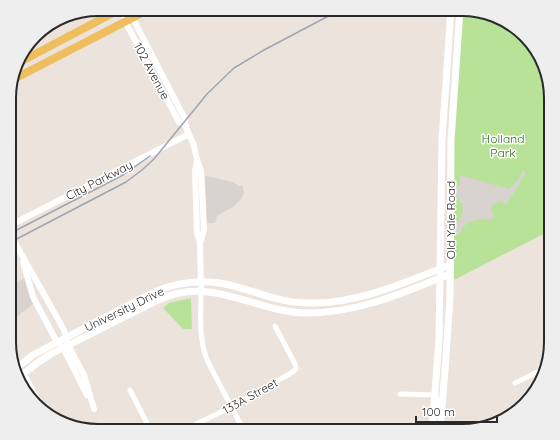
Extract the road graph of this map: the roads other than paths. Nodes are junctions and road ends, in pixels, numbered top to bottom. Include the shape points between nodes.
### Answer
1 (107, 16) edge
2 (128, 16) edge
3 (450, 16) edge
4 (459, 16) edge
5 (26, 59) edge
6 (19, 76) edge
7 (442, 121) junction
8 (451, 123) junction
9 (189, 134) junction
10 (16, 223) edge
11 (16, 244) edge
12 (22, 255) junction
13 (450, 264) junction
14 (441, 268) junction
15 (450, 274) junction
16 (441, 278) junction
17 (201, 282) junction
18 (385, 289) junction
19 (201, 291) junction
20 (360, 307) junction
21 (274, 326) dead end
22 (62, 339) junction
23 (66, 347) junction
24 (19, 366) edge
25 (539, 372) edge
26 (22, 374) edge
27 (24, 377) edge
28 (515, 383) dead end
29 (130, 390) dead end
30 (400, 394) dead end
31 (35, 395) edge
32 (436, 395) junction
33 (231, 406) junction
34 (442, 409) junction
35 (147, 424) edge
36 (196, 424) edge
37 (240, 424) edge
38 (433, 424) edge
39 (441, 424) edge

1 - 5 main road
2 - 6 main road
2 - 9 street, 102 Avenue via 185,119 184,124
3 - 7 main road, Old Yale Road
4 - 8 main road, Old Yale Road
7 - 8 main road
7 - 14 main road, Old Yale Road
8 - 13 main road, Old Yale Road
9 - 10 street, City Parkway
9 - 17 street, 102 Avenue via 197,162 195,171
11 - 12 street
12 - 22 street
12 - 22 street via 34,297
13 - 14 main road, University Drive
13 - 15 main road, Old Yale Road
14 - 16 main road, Old Yale Road
14 - 18 main road, University Drive
15 - 16 main road, University Drive
15 - 34 main road, Old Yale Road
16 - 20 main road, University Drive
16 - 32 main road, Old Yale Road
17 - 18 main road, University Drive via 226,285 274,299 307,303 345,301
17 - 19 street, 102 Avenue
17 - 22 main road, University Drive via 182,283 160,290
18 - 20 main road
19 - 20 main road, University Drive via 225,294 297,312 326,312
19 - 23 main road, University Drive via 184,292 164,298
19 - 33 street via 204,350
21 - 33 street, 133A Street via 296,369
22 - 23 street
22 - 23 street
22 - 24 main road, University Drive
23 - 23 street via 94,409 84,375
23 - 26 main road, University Drive via 42,359
25 - 28 street
27 - 31 street via 27,378
29 - 35 street
30 - 32 street
32 - 34 street
32 - 38 main road, Old Yale Road
33 - 36 street, 133A Street
33 - 37 street
34 - 39 main road, Old Yale Road

